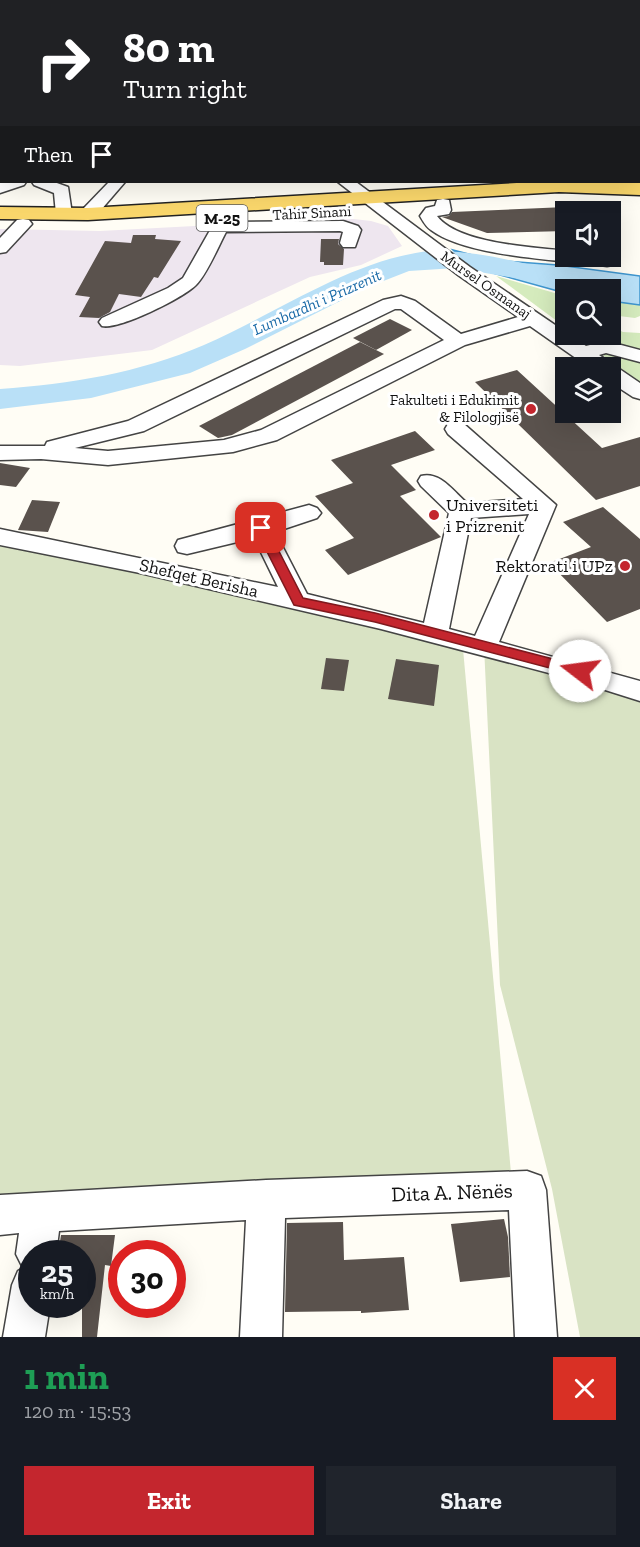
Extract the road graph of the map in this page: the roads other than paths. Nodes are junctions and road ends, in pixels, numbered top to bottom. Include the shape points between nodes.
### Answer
1 (15, 183) edge
2 (43, 183) edge
3 (116, 183) edge
4 (348, 183) edge
5 (552, 184) edge
6 (0, 188) edge
7 (640, 189) edge
8 (376, 196) edge
9 (640, 199) edge
10 (443, 204) junction
11 (409, 209) junction
12 (0, 213) edge
13 (64, 214) junction
14 (88, 214) junction
15 (223, 222) junction
16 (0, 223) edge
17 (23, 224) junction
18 (349, 243) dead end
19 (0, 248) edge
20 (555, 255) edge
21 (535, 318) junction
22 (110, 322) dead end
23 (458, 341) junction
24 (584, 353) junction
25 (640, 356) edge
26 (589, 357) edge
27 (621, 380) edge
28 (640, 393) edge
29 (456, 429) dead end
30 (41, 452) junction
31 (0, 453) edge
32 (429, 481) dead end
33 (544, 505) junction
34 (460, 511) junction
35 (309, 513) dead end
36 (261, 528) junction
37 (0, 537) edge
38 (187, 546) dead end
39 (298, 602) junction
40 (435, 635) junction
41 (484, 646) junction
42 (640, 691) edge
43 (266, 1199) junction
44 (42, 1213) junction
45 (0, 1215) edge
46 (38, 1240) edge
47 (27, 1318) edge
48 (24, 1337) edge
49 (261, 1337) edge
50 (536, 1337) edge

1 - 6 street
2 - 13 street via 62,190
3 - 14 street
4 - 8 street
5 - 7 main road, M-25
5 - 11 main road, M-25
8 - 11 main road, Tahir Sinani / M-25
8 - 14 main road, Tahir Sinani / M-25
8 - 15 main road, Tahir Sinani / M-25
9 - 10 main road, M-25 via 578,196
10 - 11 main road, Tahir Sinani / M-25
10 - 20 street via 443,210 429,216 438,228 520,250
11 - 21 street, Mursel Osmanaj via 421,239
12 - 13 main road, Tahir Sinani / M-25
13 - 14 main road, Tahir Sinani / M-25
15 - 17 main road, Tahir Sinani / M-25
15 - 18 street via 343,226 352,230
15 - 22 street via 190,281
16 - 17 main road, Tahir Sinani / M-25
17 - 19 street
21 - 23 street
21 - 24 street, Mursel Osmanaj
23 - 30 street via 269,435 225,447 108,458
23 - 30 street via 408,305 390,304 136,426
24 - 25 street via 606,347
24 - 26 street, Mursel Osmanaj
27 - 28 street
29 - 33 street
30 - 31 street
32 - 34 street
33 - 34 street
33 - 41 street
34 - 40 street
35 - 36 street
36 - 38 street
36 - 39 street
37 - 39 street, Shefqet Berisha via 115,558
39 - 40 street, Shefqet Berisha
40 - 41 street, Shefqet Berisha
41 - 42 street, Shefqet Berisha
43 - 44 street, Dita A. Nënës
43 - 49 street
43 - 50 street, Dita A. Nënës via 527,1190
44 - 45 street, Dita A. Nënës
44 - 46 street
47 - 48 street

